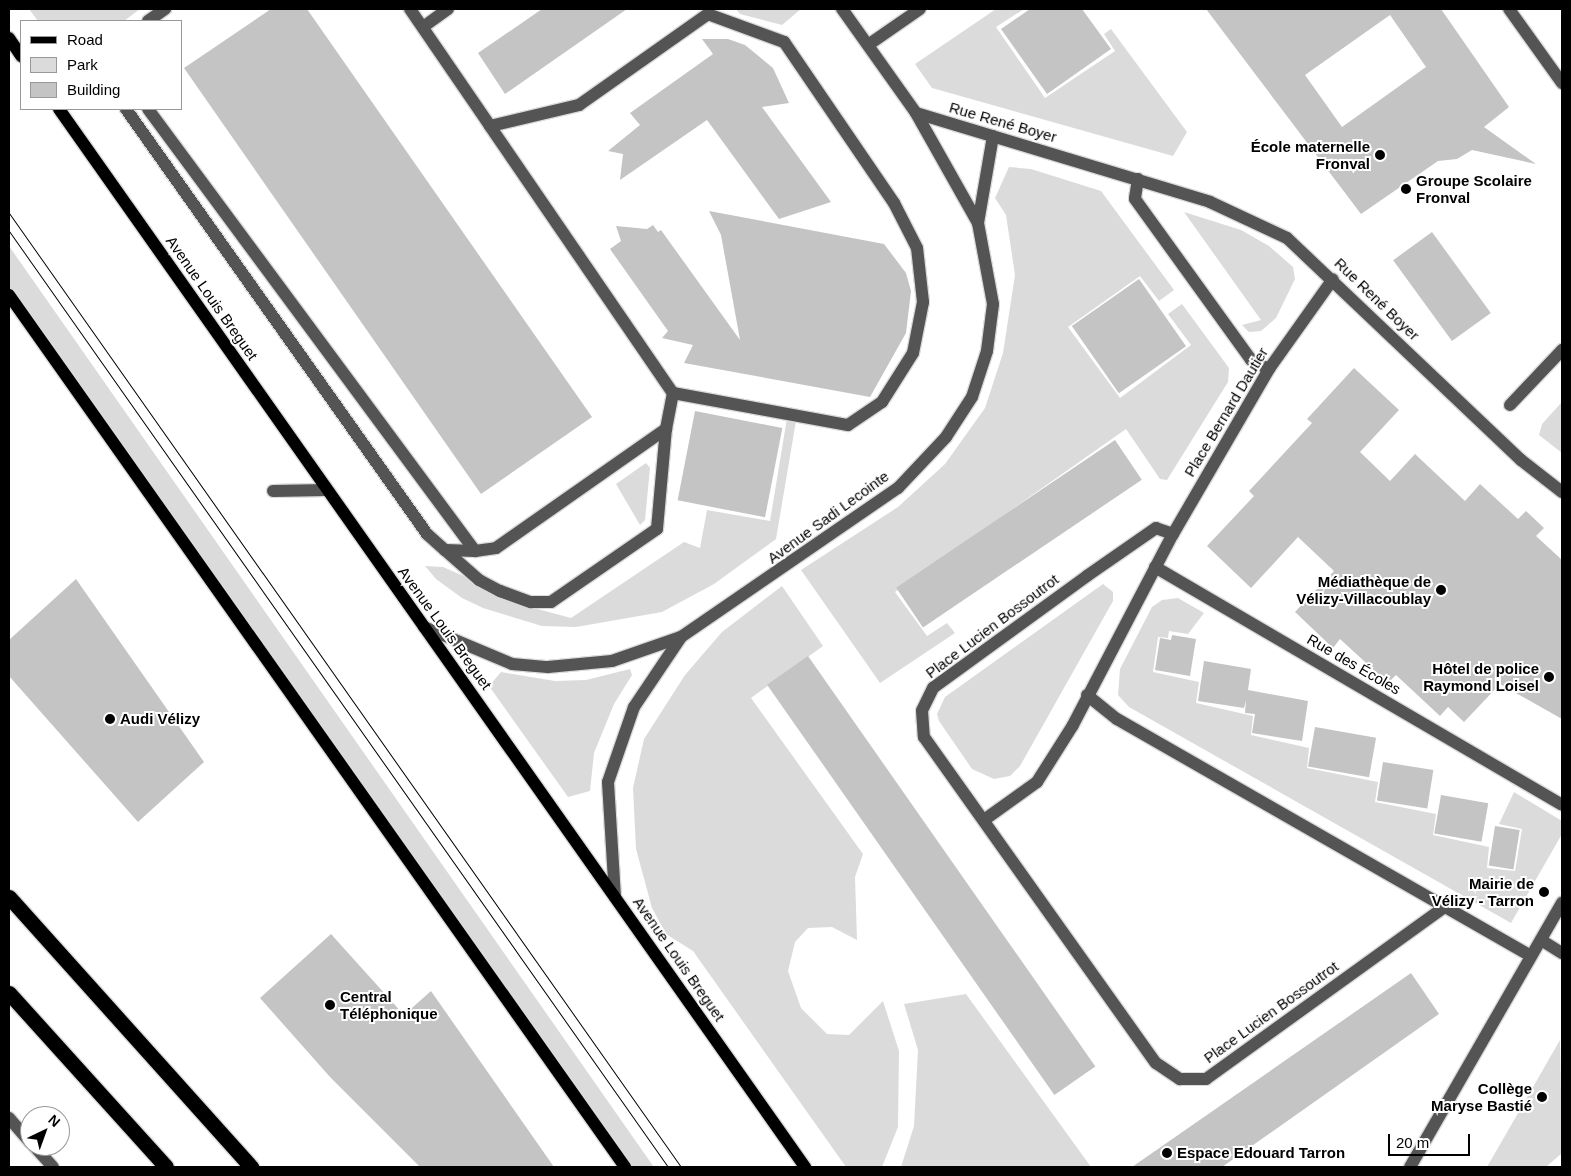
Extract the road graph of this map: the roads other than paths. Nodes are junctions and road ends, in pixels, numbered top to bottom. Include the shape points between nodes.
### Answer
1 (165, 9) edge
2 (410, 9) edge
3 (448, 9) edge
4 (842, 9) edge
5 (920, 9) edge
6 (1509, 9) edge
7 (149, 20) edge
8 (423, 27) junction
9 (9, 38) edge
10 (868, 46) junction
11 (20, 54) edge
12 (1562, 84) edge
13 (60, 110) edge
14 (127, 110) edge
15 (149, 110) edge
16 (916, 113) junction
17 (490, 126) junction
18 (993, 136) junction
19 (1138, 179) junction
20 (978, 224) junction
21 (1333, 279) junction
22 (9, 295) edge
23 (1562, 350) edge
24 (1269, 369) junction
25 (674, 394) junction
26 (1510, 405) dead end
27 (666, 429) junction
28 (327, 490) junction
29 (273, 491) dead end
30 (1562, 492) edge
31 (1173, 534) junction
32 (444, 550) junction
33 (475, 551) junction
34 (1155, 567) junction
35 (424, 627) junction
36 (681, 637) junction
37 (1087, 695) junction
38 (1562, 805) edge
39 (984, 820) junction
40 (9, 897) edge
41 (615, 897) junction
42 (1562, 903) edge
43 (1446, 906) junction
44 (1541, 940) junction
45 (1562, 953) edge
46 (1531, 956) junction
47 (9, 993) edge
48 (9, 1118) edge
49 (20, 1131) edge
50 (43, 1156) edge
51 (53, 1167) edge
52 (166, 1167) edge
53 (251, 1167) edge
54 (625, 1167) edge
55 (805, 1167) edge
56 (1410, 1167) edge

1 - 7 street
2 - 8 street
3 - 8 street
4 - 10 street, Avenue Sadi Lecointe
5 - 10 street
6 - 12 street
8 - 17 street
9 - 11 main road
10 - 16 street, Avenue Sadi Lecointe
13 - 28 main road, Avenue Louis Breguet
14 - 32 street via 427,534
15 - 33 street
16 - 18 street, Rue René Boyer
16 - 20 street, Avenue Sadi Lecointe
17 - 25 street
17 - 25 street via 579,105 708,14 784,42 867,163 917,248 923,302 913,353 882,402 848,425
18 - 19 street, Rue René Boyer
18 - 20 street, Avenue Sadi Lecointe
19 - 21 street, Rue René Boyer via 1248,217 1287,238
19 - 24 street via 1135,199 1251,360
20 - 36 street, Avenue Sadi Lecointe via 994,304 987,351 972,397 946,437 898,488
21 - 24 street, Place Bernard Dautier
21 - 30 street, Rue René Boyer via 1521,460
22 - 54 main road
23 - 26 street
24 - 31 street, Place Bernard Dautier
25 - 27 street
27 - 32 street via 657,529 551,602 531,602 486,584
27 - 33 street via 496,548
28 - 29 street
28 - 35 main road, Avenue Louis Breguet
31 - 34 street, Place Bernard Dautier
31 - 39 street, Place Lucien Bossoutrot via 1156,528 932,688 922,711 924,737
32 - 33 street
34 - 37 street
34 - 38 street, Rue des Écoles
35 - 36 street, Avenue Sadi Lecointe via 512,664 548,667 612,661
35 - 41 main road, Avenue Louis Breguet
36 - 41 street, Avenue Sadi Lecointe via 634,707 608,782
37 - 39 street via 1037,782
37 - 43 street via 1117,719
39 - 43 street, Place Lucien Bossoutrot via 1156,1063 1180,1078 1206,1079
40 - 53 highway
41 - 55 main road, Avenue Louis Breguet
42 - 44 street
43 - 46 street
44 - 45 street
44 - 46 street
46 - 56 street
47 - 52 highway
48 - 49 street
50 - 51 street

